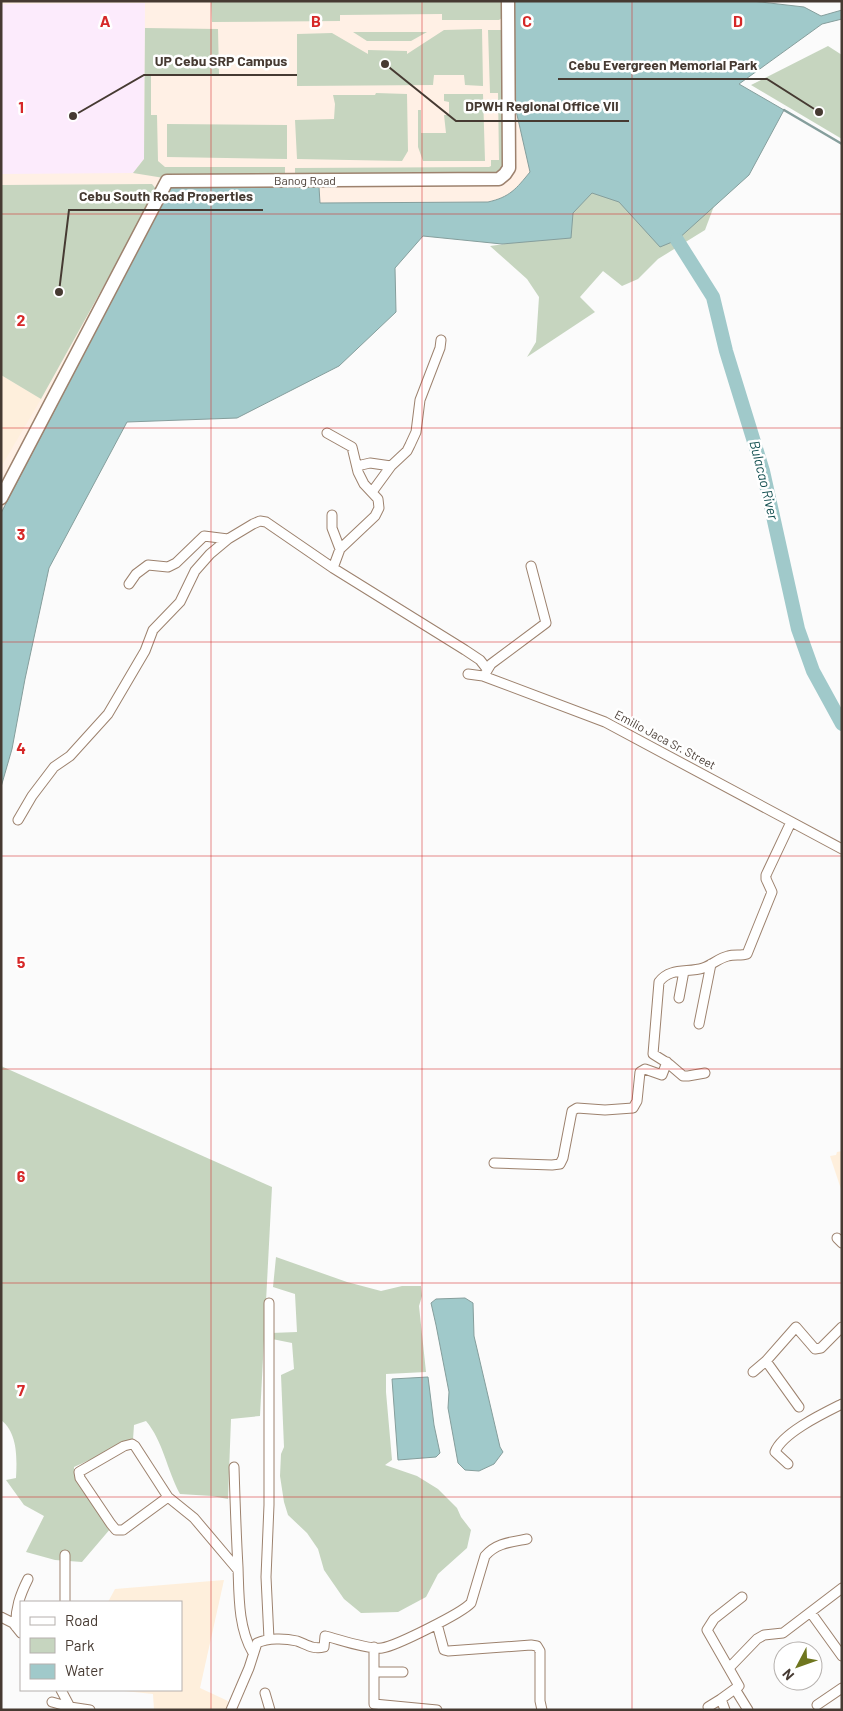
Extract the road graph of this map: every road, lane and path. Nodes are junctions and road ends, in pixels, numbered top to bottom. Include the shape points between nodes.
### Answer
1 (508, 1) edge
2 (441, 340) dead end
3 (327, 433) dead end
4 (356, 466) junction
5 (391, 466) junction
6 (372, 492) junction
7 (1, 498) edge
8 (332, 515) dead end
9 (228, 539) junction
10 (340, 549) junction
11 (531, 566) dead end
12 (333, 568) junction
13 (129, 584) dead end
14 (485, 673) junction
15 (468, 674) dead end
16 (18, 820) dead end
17 (791, 822) junction
18 (842, 849) edge
19 (712, 964) junction
20 (684, 971) junction
21 (680, 998) dead end
22 (699, 1024) dead end
23 (667, 1062) junction
24 (705, 1073) dead end
25 (494, 1163) dead end
26 (269, 1303) dead end
27 (842, 1327) edge
28 (766, 1361) junction
29 (753, 1372) dead end
30 (842, 1404) edge
31 (799, 1406) dead end
32 (788, 1464) dead end
33 (234, 1467) dead end
34 (168, 1497) junction
35 (527, 1539) dead end
36 (65, 1555) dead end
37 (238, 1570) junction
38 (28, 1579) dead end
39 (842, 1588) edge
40 (742, 1597) dead end
41 (65, 1601) edge
42 (811, 1613) junction
43 (1, 1617) edge
44 (437, 1624) junction
45 (19, 1630) edge
46 (268, 1639) junction
47 (374, 1647) junction
48 (253, 1653) junction
49 (842, 1656) edge
50 (729, 1668) junction
51 (374, 1672) junction
52 (403, 1672) dead end
53 (842, 1688) edge
54 (735, 1689) junction
55 (61, 1691) edge
56 (265, 1693) dead end
57 (721, 1699) junction
58 (52, 1702) dead end
59 (817, 1705) dead end
60 (708, 1707) dead end
61 (68, 1708) edge
62 (90, 1710) edge
63 (231, 1710) edge
64 (270, 1710) edge
65 (437, 1710) edge
66 (542, 1710) edge
67 (725, 1710) edge
68 (748, 1710) edge

1 - 7 street, Banog Road via 509,168 505,174 499,179 167,182
2 - 5 street via 420,400 416,432 407,451
3 - 4 street via 352,447
4 - 5 street via 370,463
4 - 6 street
5 - 6 street
6 - 10 street via 378,499 379,508
8 - 10 street via 332,528
9 - 12 street via 253,524 266,522
9 - 13 street via 204,536 176,563 168,567 148,565
9 - 16 street via 195,571 180,602 153,630 108,714 70,756 54,767
10 - 12 street
11 - 14 street via 546,623 492,664
12 - 14 street via 480,660
14 - 15 street, Emilio Jaca Sr. Street
14 - 17 street, Emilio Jaca Sr. Street via 605,722
17 - 18 street, Emilio Jaca Sr. Street
17 - 19 street via 766,875 772,892 749,951 744,955 725,956
19 - 20 street
19 - 22 street
20 - 21 street
20 - 23 street via 662,978 658,986 652,1052
23 - 24 street via 683,1076
23 - 25 street via 662,1075 644,1069 640,1072 637,1101 633,1108 577,1108 572,1111 560,1164
26 - 46 street
27 - 28 street via 816,1349 796,1327
28 - 29 street
28 - 31 street
30 - 32 street via 799,1427 777,1447 775,1452
33 - 37 street
34 - 34 street via 142,1454 132,1444 79,1472 116,1530 123,1530
34 - 37 street via 194,1518
35 - 44 street via 498,1545 490,1550 485,1556 471,1603
36 - 41 street
37 - 48 street via 243,1625 247,1644
38 - 45 street via 18,1601
39 - 42 street
40 - 50 street via 714,1619 707,1630
42 - 49 street
42 - 50 street via 783,1633 757,1639
43 - 45 street
44 - 47 street via 387,1646
44 - 66 street via 442,1646 448,1651 537,1646 540,1651
46 - 47 street via 321,1648 324,1647 324,1636
46 - 48 street via 257,1643
47 - 51 street
48 - 63 street
50 - 54 street via 739,1686
51 - 52 street
51 - 65 street via 374,1704
53 - 59 street
54 - 57 street
54 - 68 street
55 - 61 street
56 - 64 street
57 - 60 street
57 - 67 street
58 - 61 street
61 - 62 street

